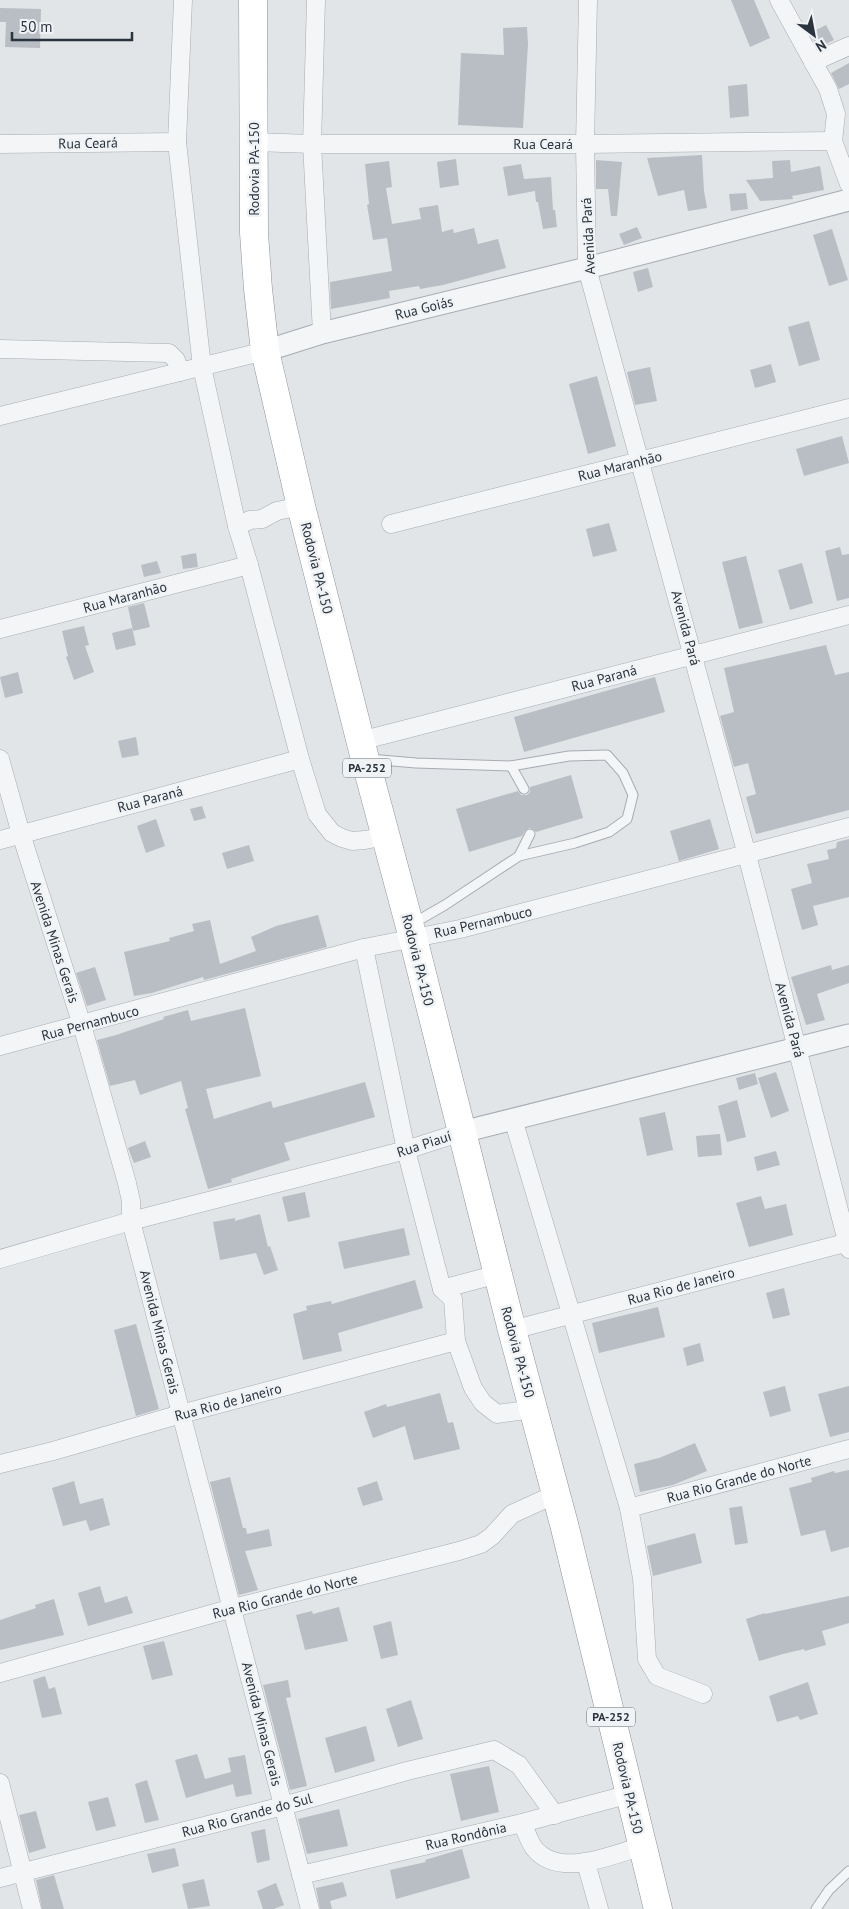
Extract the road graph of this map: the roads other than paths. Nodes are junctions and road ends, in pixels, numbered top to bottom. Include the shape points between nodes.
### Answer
1 (183, 0) edge
2 (254, 0) edge
3 (316, 0) edge
4 (588, 0) edge
5 (779, 0) edge
6 (849, 46) edge
7 (813, 62) junction
8 (833, 141) junction
9 (177, 142) junction
10 (254, 142) junction
11 (0, 144) edge
12 (312, 144) junction
13 (585, 144) junction
14 (849, 184) edge
15 (849, 200) edge
16 (587, 268) junction
17 (322, 333) junction
18 (0, 349) edge
19 (265, 351) junction
20 (202, 367) junction
21 (180, 372) junction
22 (849, 408) edge
23 (0, 416) edge
24 (640, 461) junction
25 (301, 506) junction
26 (391, 524) dead end
27 (237, 526) junction
28 (249, 564) junction
29 (849, 615) edge
30 (0, 629) edge
31 (693, 655) junction
32 (362, 750) junction
33 (0, 759) edge
34 (300, 759) junction
35 (511, 766) junction
36 (524, 789) dead end
37 (849, 827) edge
38 (21, 834) junction
39 (530, 834) dead end
40 (386, 836) junction
41 (0, 840) edge
42 (747, 855) junction
43 (519, 856) junction
44 (412, 932) junction
45 (364, 948) junction
46 (82, 1025) junction
47 (849, 1035) edge
48 (0, 1046) edge
49 (797, 1048) junction
50 (513, 1119) junction
51 (462, 1132) junction
52 (406, 1150) junction
53 (131, 1221) junction
54 (848, 1244) edge
55 (0, 1259) edge
56 (498, 1274) junction
57 (442, 1288) junction
58 (572, 1314) junction
59 (512, 1330) junction
60 (456, 1341) junction
61 (533, 1409) junction
62 (181, 1414) junction
63 (849, 1449) edge
64 (0, 1464) edge
65 (556, 1494) junction
66 (629, 1508) junction
67 (233, 1608) junction
68 (0, 1673) edge
69 (702, 1694) dead end
70 (0, 1783) edge
71 (630, 1794) junction
72 (283, 1806) junction
73 (555, 1815) junction
74 (522, 1823) junction
75 (642, 1846) junction
76 (586, 1863) junction
77 (849, 1871) edge
78 (23, 1872) junction
79 (302, 1875) junction
80 (0, 1878) edge
81 (32, 1909) edge
82 (310, 1909) edge
83 (599, 1909) edge
84 (658, 1909) edge
85 (816, 1909) edge

1 - 9 street
2 - 10 highway, Rodovia PA-150 / PA-252
3 - 12 street
4 - 13 street, Avenida Pará
5 - 7 street
6 - 7 street
7 - 8 street via 828,89 836,114
8 - 13 street, Rua Ceará
8 - 14 street
9 - 11 street, Rua Ceará
9 - 20 street
10 - 12 street, Rua Ceará
10 - 19 highway, Rodovia PA-150 / PA-252 via 254,233
12 - 13 street, Rua Ceará
12 - 17 street
13 - 16 street, Avenida Pará
15 - 16 street, Rua Goiás
16 - 17 street, Rua Goiás
16 - 24 street, Avenida Pará
17 - 19 street, Rua Goiás
18 - 21 street via 169,353 176,360
19 - 20 street, Rua Goiás
19 - 25 highway, Rodovia PA-150 / PA-252
20 - 21 street, Rua Goiás
20 - 27 street
21 - 23 street, Rua Goiás
22 - 24 street, Rua Maranhão
24 - 26 street, Rua Maranhão
24 - 31 street, Avenida Pará
25 - 27 street
25 - 32 highway, Rodovia PA-150 / PA-252
27 - 28 street
28 - 30 street, Rua Maranhão
28 - 34 street
29 - 31 street, Rua Paraná
31 - 32 street, Rua Paraná
31 - 42 street, Avenida Pará
32 - 35 lane via 416,763
32 - 40 highway, Rodovia PA-150 / PA-252
33 - 38 street, Avenida Minas Gerais
34 - 38 street, Rua Paraná
34 - 40 street via 317,814 332,833 352,841
35 - 36 lane
35 - 43 lane via 569,756 607,755 623,773 633,795 627,819 609,832
37 - 42 street, Rua Pernambuco
38 - 41 street, Rua Paraná
38 - 46 street, Avenida Minas Gerais
39 - 43 lane
40 - 44 highway, Rodovia PA-150 / PA-252
42 - 44 street, Rua Pernambuco via 460,929
42 - 49 street, Avenida Pará
43 - 44 lane via 445,905
44 - 45 street, Rua Pernambuco
44 - 51 highway, Rodovia PA-150 / PA-252
45 - 46 street, Rua Pernambuco
45 - 52 street
46 - 48 street, Rua Pernambuco
46 - 53 street, Avenida Minas Gerais via 127,1183
47 - 49 street, Rua Piauí
49 - 50 street, Rua Piauí
49 - 54 street, Avenida Pará
50 - 51 street, Rua Piauí
50 - 58 street
51 - 52 street, Rua Piauí
51 - 56 highway, Rodovia PA-150 / PA-252
52 - 53 street, Rua Piauí
52 - 57 street
53 - 55 street, Rua Piauí
53 - 62 street, Avenida Minas Gerais
54 - 58 street, Rua Rio de Janeiro
56 - 57 street
56 - 59 highway, Rodovia PA-150 / PA-252
57 - 60 street via 453,1299
58 - 59 street, Rua Rio de Janeiro
58 - 66 street
59 - 61 highway, Rodovia PA-150 / PA-252
60 - 61 street via 473,1388 483,1403 497,1414
60 - 62 street, Rua Rio de Janeiro
61 - 65 highway, Rodovia PA-150 / PA-252
62 - 64 street, Rua Rio de Janeiro
62 - 67 street, Avenida Minas Gerais
63 - 66 street, Rua Rio Grande do Norte
65 - 67 street, Rua Rio Grande do Norte via 512,1514 481,1544
65 - 71 highway, Rodovia PA-150 / PA-252
66 - 69 street via 642,1578 647,1659 657,1676
67 - 68 street, Rua Rio Grande do Norte
67 - 72 street, Avenida Minas Gerais
70 - 78 street
71 - 73 street, Rua Rondônia
71 - 75 highway, Rodovia PA-150 / PA-252
72 - 73 street, Rua Rio Grande do Sul via 494,1750 519,1765
72 - 78 street, Rua Rio Grande do Sul
72 - 79 street, Avenida Minas Gerais
73 - 74 street, Rua Rondônia
74 - 76 street via 534,1849 546,1857 561,1863
74 - 79 street, Rua Rondônia
75 - 76 street
75 - 84 highway, Rodovia PA-150 / PA-252
76 - 83 street
77 - 85 lane via 829,1890
78 - 80 street, Rua Rio Grande do Sul
78 - 81 street
79 - 82 street, Avenida Minas Gerais

